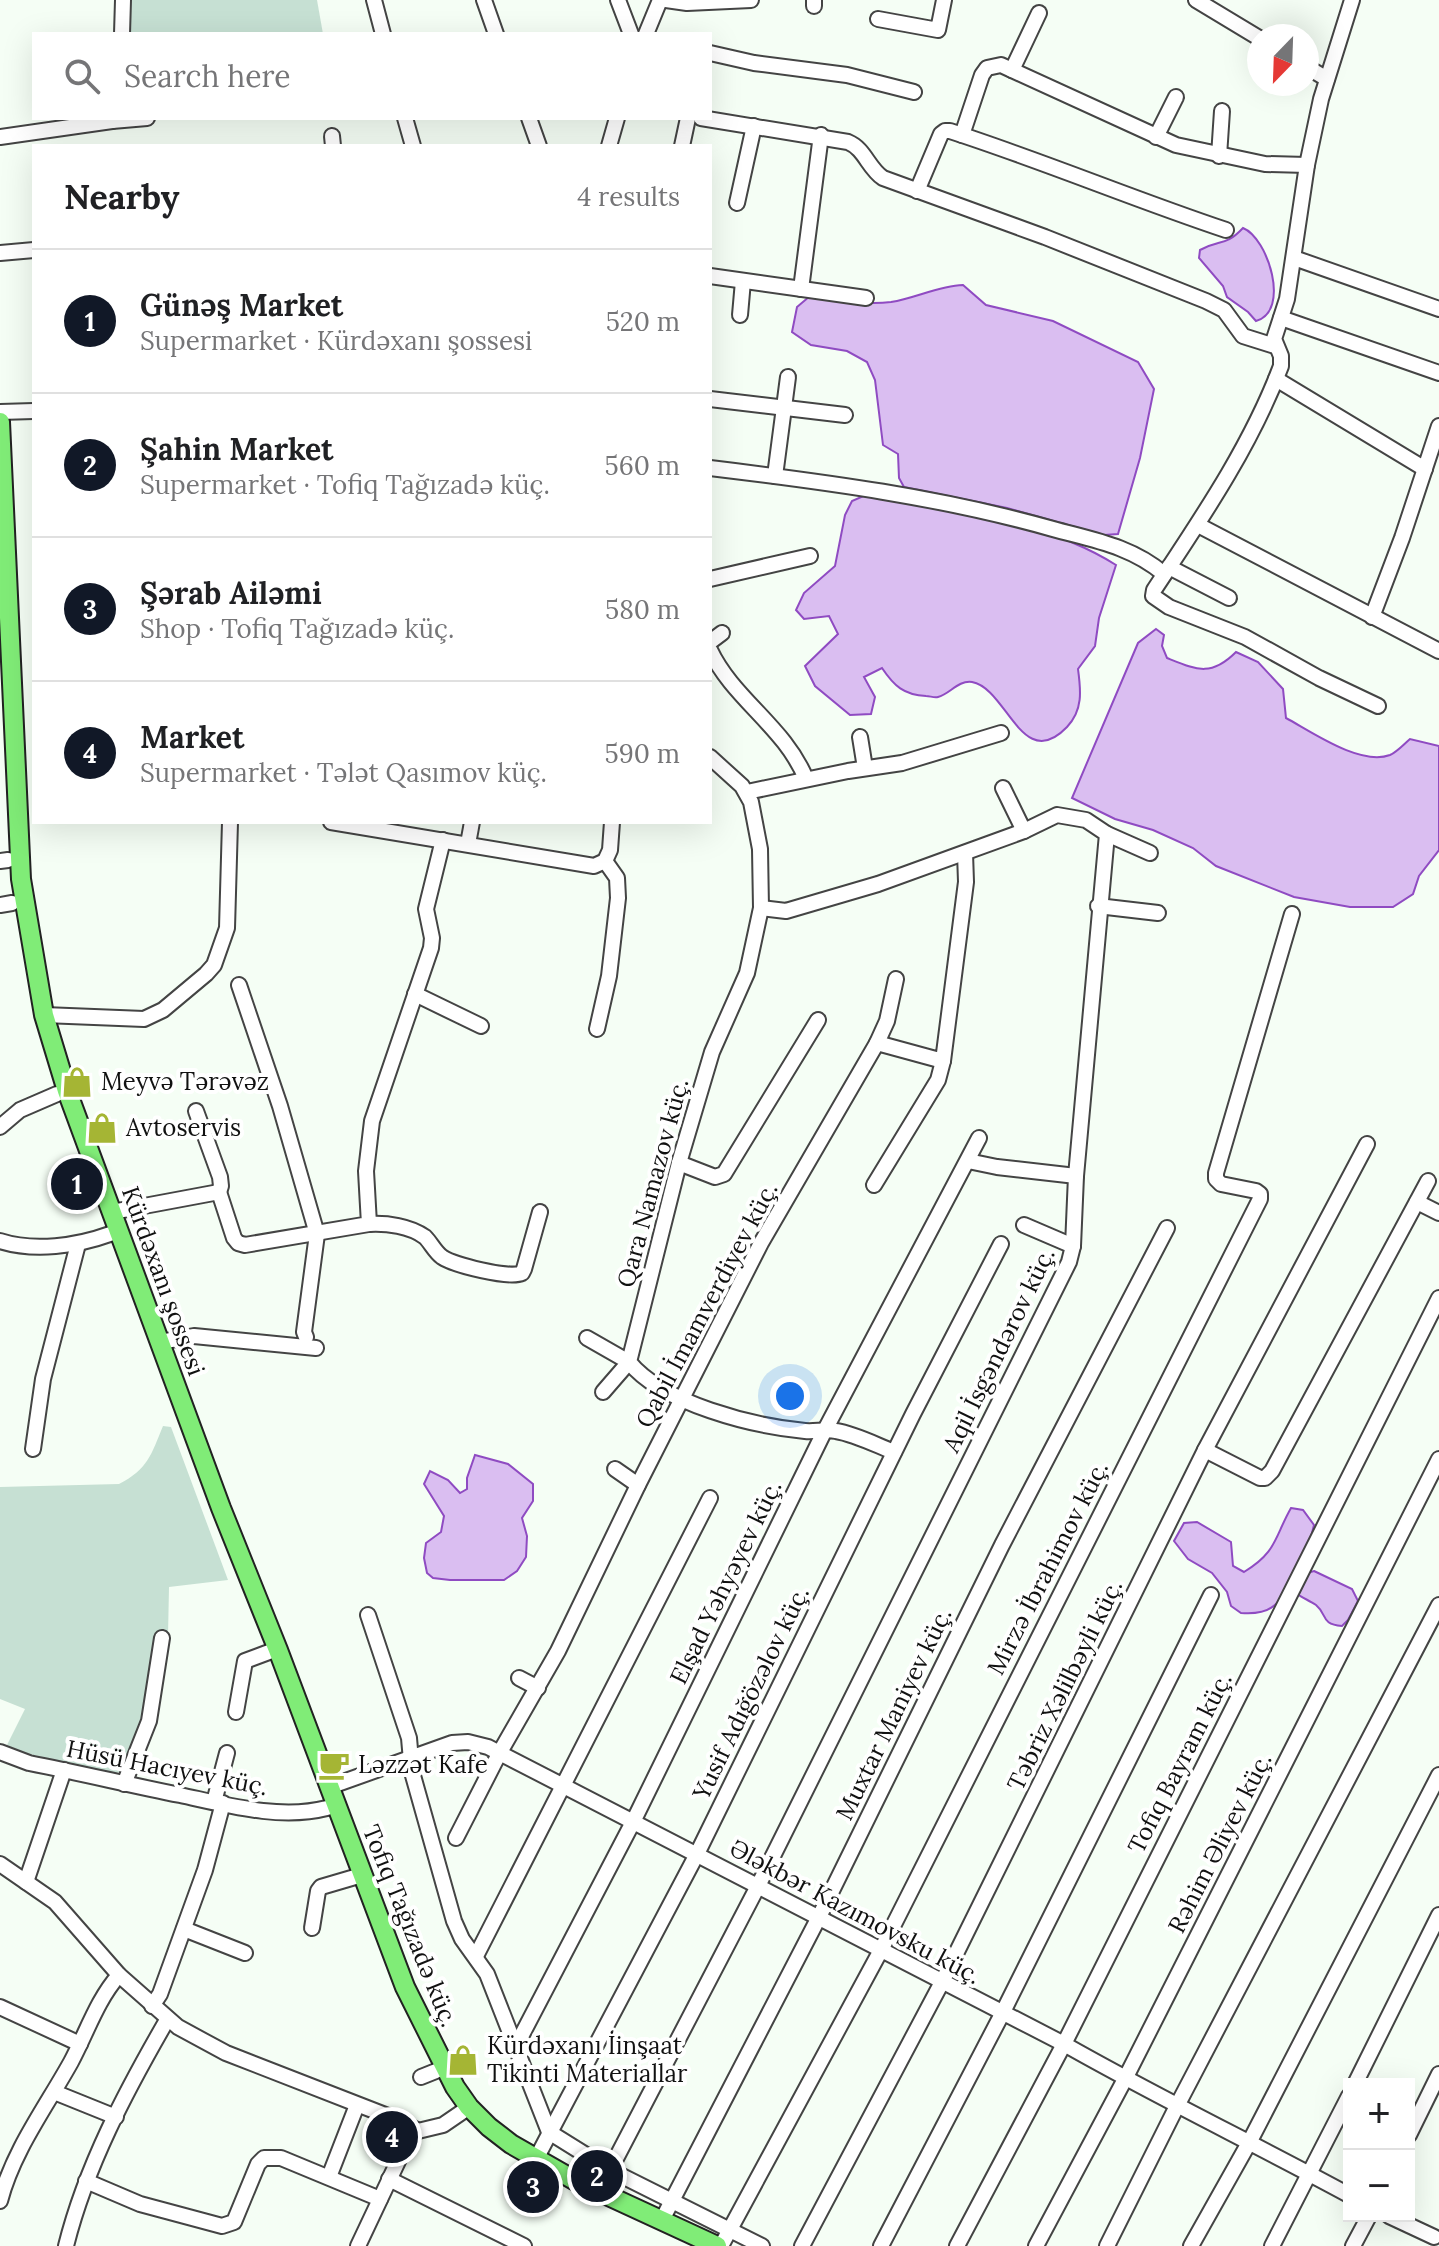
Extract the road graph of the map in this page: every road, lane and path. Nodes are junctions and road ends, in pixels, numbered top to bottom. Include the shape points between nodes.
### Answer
1 (123, 0) edge
2 (374, 0) edge
3 (484, 0) edge
4 (618, 0) edge
5 (660, 0) edge
6 (666, 0) edge
7 (751, 0) edge
8 (944, 0) edge
9 (1196, 0) edge
10 (1352, 0) edge
11 (1039, 13) dead end
12 (878, 19) dead end
13 (1247, 31) edge
14 (122, 32) edge
15 (382, 32) edge
16 (495, 32) edge
17 (630, 32) edge
18 (648, 32) edge
19 (712, 53) edge
20 (1012, 70) junction
21 (1319, 74) edge
22 (1327, 79) junction
23 (914, 92) dead end
24 (1176, 97) dead end
25 (1222, 111) dead end
26 (107, 120) edge
27 (406, 120) edge
28 (530, 120) edge
29 (616, 120) edge
30 (688, 120) edge
31 (712, 120) edge
32 (754, 126) junction
33 (821, 135) junction
34 (962, 135) junction
35 (0, 137) edge
36 (1156, 137) junction
37 (412, 144) edge
38 (538, 144) edge
39 (610, 144) edge
40 (682, 144) edge
41 (1219, 156) junction
42 (1307, 165) junction
43 (917, 191) junction
44 (737, 203) dead end
45 (1226, 230) dead end
46 (32, 250) edge
47 (0, 253) edge
48 (1294, 258) junction
49 (712, 276) edge
50 (743, 281) junction
51 (801, 289) junction
52 (866, 298) dead end
53 (1439, 309) edge
54 (740, 315) dead end
55 (1281, 318) junction
56 (1275, 346) junction
57 (1439, 373) edge
58 (788, 377) dead end
59 (1276, 379) junction
60 (712, 399) edge
61 (784, 406) junction
62 (32, 411) edge
63 (0, 412) edge
64 (845, 415) dead end
65 (0, 422) edge
66 (1439, 426) edge
67 (712, 468) edge
68 (1425, 469) junction
69 (775, 476) junction
70 (1198, 525) junction
71 (810, 556) dead end
72 (1167, 571) junction
73 (712, 579) edge
74 (1229, 598) dead end
75 (1372, 617) junction
76 (1439, 651) edge
77 (712, 653) edge
78 (0, 689) edge
79 (1378, 706) dead end
80 (1001, 733) dead end
81 (860, 737) dead end
82 (712, 760) edge
83 (865, 768) junction
84 (806, 779) junction
85 (1003, 788) dead end
86 (747, 792) junction
87 (230, 824) edge
88 (350, 824) edge
89 (472, 824) edge
90 (612, 824) edge
91 (1024, 831) junction
92 (1107, 834) junction
93 (443, 840) junction
94 (468, 844) junction
95 (965, 853) junction
96 (1150, 853) dead end
97 (4, 860) edge
98 (605, 861) junction
99 (6, 904) edge
100 (1098, 906) junction
101 (761, 908) junction
102 (1158, 913) dead end
103 (1292, 914) dead end
104 (896, 979) dead end
105 (239, 985) dead end
106 (415, 994) junction
107 (44, 1015) junction
108 (818, 1020) dead end
109 (481, 1026) dead end
110 (597, 1029) dead end
111 (877, 1043) junction
112 (943, 1061) junction
113 (62, 1092) junction
114 (196, 1111) dead end
115 (0, 1127) edge
116 (979, 1138) dead end
117 (1367, 1144) dead end
118 (968, 1161) junction
119 (679, 1163) junction
120 (1076, 1176) junction
121 (1428, 1181) dead end
122 (874, 1185) dead end
123 (219, 1192) junction
124 (1417, 1202) junction
125 (112, 1212) junction
126 (540, 1212) dead end
127 (1439, 1213) edge
128 (369, 1224) junction
129 (1024, 1225) dead end
130 (1167, 1228) dead end
131 (110, 1234) junction
132 (317, 1234) junction
133 (0, 1241) edge
134 (78, 1244) junction
135 (1001, 1244) dead end
136 (1073, 1246) junction
137 (1439, 1298) edge
138 (587, 1338) dead end
139 (160, 1342) junction
140 (629, 1362) junction
141 (603, 1392) dead end
142 (682, 1400) junction
143 (825, 1430) junction
144 (33, 1449) dead end
145 (1205, 1450) junction
146 (894, 1452) junction
147 (1439, 1459) edge
148 (615, 1469) dead end
149 (638, 1485) junction
150 (710, 1498) dead end
151 (217, 1510) junction
152 (1211, 1595) dead end
153 (1439, 1605) edge
154 (368, 1615) dead end
155 (162, 1638) dead end
156 (269, 1652) junction
157 (519, 1678) dead end
158 (538, 1688) junction
159 (236, 1712) dead end
160 (0, 1752) edge
161 (500, 1752) junction
162 (227, 1753) dead end
163 (410, 1756) junction
164 (64, 1770) junction
165 (1439, 1775) edge
166 (124, 1784) junction
167 (563, 1785) junction
168 (330, 1800) junction
169 (218, 1803) junction
170 (633, 1822) junction
171 (456, 1838) dead end
172 (697, 1854) junction
173 (0, 1864) edge
174 (355, 1877) junction
175 (26, 1882) junction
176 (758, 1886) junction
177 (1439, 1915) edge
178 (819, 1917) junction
179 (312, 1928) dead end
180 (184, 1929) junction
181 (881, 1950) junction
182 (245, 1953) dead end
183 (476, 1956) junction
184 (119, 1975) junction
185 (942, 1982) junction
186 (152, 2006) junction
187 (0, 2007) edge
188 (1002, 2014) junction
189 (167, 2020) junction
190 (80, 2044) junction
191 (1064, 2044) junction
192 (515, 2048) junction
193 (1439, 2074) edge
194 (1358, 2078) edge
195 (1125, 2079) junction
196 (54, 2092) junction
197 (1178, 2104) junction
198 (357, 2105) junction
199 (1343, 2108) edge
200 (465, 2110) junction
201 (116, 2117) junction
202 (1415, 2123) edge
203 (418, 2131) junction
204 (549, 2132) junction
205 (1250, 2141) junction
206 (536, 2159) junction
207 (610, 2170) junction
208 (1310, 2174) junction
209 (329, 2177) junction
210 (389, 2179) junction
211 (86, 2181) junction
212 (1343, 2192) edge
213 (380, 2199) junction
214 (671, 2199) junction
215 (0, 2201) edge
216 (662, 2220) junction
217 (1366, 2222) edge
218 (1401, 2222) edge
219 (731, 2229) junction
220 (1434, 2238) edge
221 (362, 2245) edge
222 (66, 2246) edge
223 (524, 2246) edge
224 (694, 2246) edge
225 (719, 2246) edge
226 (762, 2246) edge
227 (802, 2246) edge
228 (881, 2246) edge
229 (957, 2246) edge
230 (1036, 2246) edge
231 (1107, 2246) edge
232 (1191, 2246) edge
233 (1272, 2246) edge
234 (1353, 2246) edge

1 - 14 street
2 - 15 street
3 - 16 street
4 - 17 street
5 - 18 street
6 - 7 street
8 - 12 street via 938,30
9 - 13 street
10 - 22 street
11 - 20 street
19 - 23 street via 847,75
20 - 34 street via 1001,65 987,68
20 - 36 street
21 - 22 street
22 - 42 street
24 - 36 street
25 - 41 street
26 - 35 street
27 - 37 street
28 - 38 street
29 - 39 street
30 - 40 street
31 - 32 street
32 - 33 street
32 - 44 street
33 - 43 street via 855,145 876,173
33 - 51 street
34 - 43 street via 941,134
34 - 45 street
36 - 41 street
41 - 42 street
42 - 48 street
43 - 56 street via 1206,301 1224,310 1243,336
46 - 47 street
48 - 53 street
48 - 55 street
49 - 50 street
50 - 51 street
50 - 54 street
51 - 52 street
55 - 56 street
55 - 57 street
56 - 59 street via 1282,360
58 - 61 street
59 - 68 street
59 - 70 street
60 - 61 street
61 - 64 street
61 - 69 street
62 - 63 street
65 - 107 main road, Kürdəxanı şossesi via 18,848
66 - 68 street
67 - 69 street
68 - 75 street
69 - 72 street via 994,512 1124,549
70 - 72 street
70 - 75 street
71 - 73 street
72 - 74 street
72 - 79 street via 1154,590 1158,601 1235,632
75 - 76 street
77 - 84 street via 778,731
78 - 97 main road, Kürdəxanı şossesi
80 - 83 street via 902,763
81 - 83 street
82 - 86 street
83 - 84 street
84 - 86 street
85 - 91 street
86 - 101 street, Qara Namazov küç. via 760,849
87 - 107 street via 227,928 206,974 144,1019
88 - 93 street
89 - 94 street
90 - 98 street
91 - 92 street via 1062,814 1086,820
91 - 95 street
92 - 96 street
92 - 100 street, Aqil İsgəndərov küç.
93 - 94 street
93 - 106 street via 426,909 431,948
94 - 98 street via 594,866
95 - 101 street via 803,907
95 - 112 street via 966,882
97 - 99 main road, Kürdəxanı şossesi
98 - 110 street via 617,878 618,898
99 - 113 main road, Kürdəxanı şossesi via 34,1016
100 - 102 street
100 - 120 street, Aqil İsgəndərov küç.
101 - 119 street, Qara Namazov küç. via 750,965 715,1043
103 - 181 street, Mirzə İbrahimov küç. via 1216,1173 1221,1184 1256,1191 1260,1199
104 - 111 street, Qabil İmamverdiyev küç.
105 - 132 street
106 - 109 street
106 - 128 street via 372,1121 366,1171
107 - 113 main road, Kürdəxanı şossesi
108 - 119 street via 724,1174 715,1177
111 - 112 street
111 - 142 street, Qabil İmamverdiyev küç. via 761,1243
112 - 122 street via 938,1080
113 - 115 street via 20,1110
113 - 125 main road, Kürdəxanı şossesi
113 - 131 main road, Kürdəxanı şossesi
114 - 123 street via 220,1177
116 - 118 street, Elşad Yəhyəyev küç.
117 - 145 street, Təbriz Xəlilbəyli küç.
118 - 120 street
118 - 143 street, Elşad Yəhyəyev küç.
119 - 140 street, Qara Namazov küç.
120 - 136 street, Aqil İsgəndərov küç.
121 - 124 street
123 - 125 street
123 - 132 street via 238,1243
124 - 127 street
124 - 145 street via 1272,1471 1260,1478
125 - 139 main road, Kürdəxanı şossesi
126 - 128 street via 524,1269 511,1276 450,1261 425,1238 403,1228
128 - 132 street
129 - 136 street
130 - 178 street, Muxtar Maniyev küç. via 1002,1545
131 - 134 street
131 - 151 main road, Kürdəxanı şossesi
132 - 139 street via 304,1332 311,1342 194,1336
133 - 134 street via 16,1246
134 - 144 street via 43,1379
135 - 146 street, Yusif Adığözəlov küç.
136 - 176 street, Aqil İsgəndərov küç.
137 - 191 street, Tofiq Bayram küç.
138 - 140 street
139 - 151 main road, Kürdəxanı şossesi
140 - 141 street
140 - 142 street
142 - 143 street via 801,1431
142 - 149 street, Qabil İmamverdiyev küç.
143 - 146 street
143 - 170 street, Elşad Yəhyəyev küç.
145 - 185 street, Təbriz Xəlilbəyli küç.
146 - 172 street, Yusif Adığözəlov küç.
147 - 195 street, Rəhim Əliyev küç.
148 - 149 street
149 - 158 street, Qabil İmamverdiyev küç.
150 - 167 street
151 - 156 main road, Kürdəxanı şossesi
151 - 168 main road, Kürdəxanı şossesi
152 - 188 street
153 - 197 street
154 - 163 street via 409,1738
155 - 166 street via 149,1721
156 - 159 street via 245,1661
156 - 168 main road, Kürdəxanı şossesi
157 - 158 street
158 - 161 street, Qabil İmamverdiyev küç.
160 - 164 street, Hüsü Hacıyev küç.
161 - 163 street, Ələkbər Kazımovsku küç. via 461,1742
161 - 167 street, Ələkbər Kazımovsku küç.
161 - 171 street, Qabil İmamverdiyev küç.
162 - 169 street
163 - 168 street, Ələkbər Kazımovsku küç.
163 - 183 street via 454,1921
164 - 166 street, Hüsü Hacıyev küç.
164 - 175 street
165 - 205 street
166 - 169 street, Hüsü Hacıyev küç.
167 - 170 street, Ələkbər Kazımovsku küç.
167 - 183 street
168 - 169 street, Hüsü Hacıyev küç. via 311,1812 286,1813
168 - 174 main road, Tofiq Tağızadə küç.
168 - 200 main road, Tofiq Tağızadə küç. via 405,1987
169 - 180 street via 205,1870
170 - 172 street, Ələkbər Kazımovsku küç.
170 - 192 street, Elşad Yəhyəyev küç.
172 - 176 street, Ələkbər Kazımovsku küç.
172 - 204 street, Yusif Adığözəlov küç.
173 - 175 street
174 - 179 street via 321,1887
174 - 200 main road, Tofiq Tağızadə küç. via 428,2074
175 - 184 street via 67,1913
176 - 178 street, Ələkbər Kazımovsku küç.
176 - 207 street, Aqil İsgəndərov küç.
177 - 194 street
178 - 181 street, Ələkbər Kazımovsku küç.
178 - 214 street, Muxtar Maniyev küç.
180 - 182 street
180 - 186 street
181 - 185 street, Ələkbər Kazımovsku küç.
181 - 219 street, Mirzə İbrahimov küç.
183 - 192 street
184 - 186 street
184 - 190 street via 101,1998
185 - 188 street, Ələkbər Kazımovsku küç.
185 - 227 street, Təbriz Xəlilbəyli küç.
186 - 189 street
187 - 190 street
188 - 191 street, Ələkbər Kazımovsku küç.
188 - 228 street
189 - 198 street via 226,2053
189 - 201 street
190 - 196 street
191 - 195 street, Ələkbər Kazımovsku küç.
191 - 229 street, Tofiq Bayram küç.
192 - 204 street
193 - 202 street
195 - 197 street, Ələkbər Kazımovsku küç.
195 - 230 street, Rəhim Əliyev küç.
196 - 201 street
196 - 215 street via 20,2149
197 - 205 street, Ələkbər Kazımovsku küç.
197 - 231 street
198 - 203 street
198 - 209 street
199 - 208 street
200 - 203 street via 436,2128
200 - 206 main road, Tofiq Tağızadə küç.
200 - 224 main road, Tofiq Tağızadə küç. via 493,2142 524,2163
201 - 211 street
203 - 210 street
204 - 206 street, Yusif Adığözəlov küç.
204 - 207 street
205 - 208 street, Ələkbər Kazımovsku küç.
205 - 232 street
206 - 216 main road, Tofiq Tağızadə küç.
207 - 214 street
208 - 212 street, Ələkbər Kazımovsku küç.
208 - 233 street
209 - 211 street via 281,2158 264,2158 234,2222 222,2226 140,2204
209 - 213 street
210 - 213 street
210 - 223 street
211 - 222 street
213 - 221 street
214 - 216 street, Muxtar Maniyev küç.
214 - 219 street
216 - 225 main road, Tofiq Tağızadə küç.
217 - 234 street
218 - 220 street
219 - 225 street, Mirzə İbrahimov küç.
219 - 226 street

